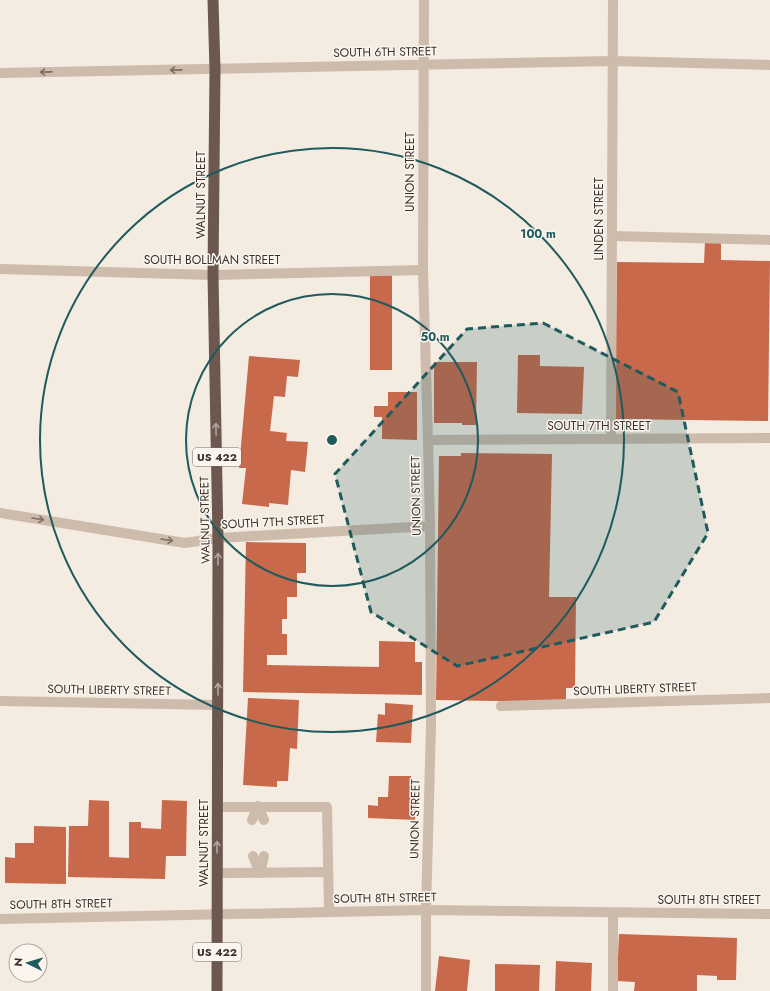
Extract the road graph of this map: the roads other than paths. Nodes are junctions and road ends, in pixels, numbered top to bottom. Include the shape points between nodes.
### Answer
1 (213, 0) edge
2 (424, 0) edge
3 (613, 0) edge
4 (612, 62) junction
5 (424, 64) junction
6 (770, 65) edge
7 (215, 70) junction
8 (0, 73) edge
9 (612, 236) junction
10 (770, 240) edge
11 (0, 269) edge
12 (424, 270) junction
13 (213, 275) junction
14 (770, 438) edge
15 (611, 439) junction
16 (428, 440) junction
17 (0, 513) edge
18 (430, 526) junction
19 (218, 538) junction
20 (770, 698) edge
21 (0, 701) edge
22 (218, 705) junction
23 (501, 706) dead end
24 (258, 806) junction
25 (217, 807) junction
26 (252, 820) dead end
27 (264, 820) dead end
28 (253, 856) dead end
29 (264, 856) dead end
30 (328, 872) junction
31 (217, 873) junction
32 (260, 873) junction
33 (426, 910) junction
34 (329, 912) junction
35 (613, 913) junction
36 (216, 914) junction
37 (770, 914) edge
38 (0, 919) edge
39 (218, 991) edge
40 (426, 991) edge
41 (613, 991) edge

1 - 7 highway, WALNUT STREET / US 422
2 - 5 street, UNION STREET
3 - 4 street, LINDEN STREET
4 - 5 street, SOUTH 6TH STREET
4 - 6 street, SOUTH 6TH STREET
4 - 9 street, LINDEN STREET
5 - 7 street, SOUTH 6TH STREET
5 - 12 street, UNION STREET
7 -> 8 street, SOUTH 6TH STREET
7 - 13 highway, WALNUT STREET / US 422
9 - 10 street
9 - 15 street, LINDEN STREET
11 - 13 street, SOUTH BOLLMAN STREET
12 - 13 street, SOUTH BOLLMAN STREET
12 - 16 street, UNION STREET
19 -> 13 highway, WALNUT STREET / US 422
14 - 15 street, SOUTH 7TH STREET
15 - 16 street, SOUTH 7TH STREET
16 - 18 street, UNION STREET
17 -> 19 street, SOUTH 7TH STREET via 185,543
18 - 19 street, SOUTH 7TH STREET
18 - 33 street, UNION STREET via 430,726
22 -> 19 highway, WALNUT STREET / US 422
20 - 23 street, SOUTH LIBERTY STREET
21 - 22 street, SOUTH LIBERTY STREET
22 - 25 highway, WALNUT STREET / US 422
24 - 25 street
24 - 26 street
24 - 27 street
24 - 30 street via 327,807
31 -> 25 highway, WALNUT STREET / US 422
28 - 32 street
29 - 32 street
30 - 32 street
30 - 34 street
31 - 32 street
31 - 36 highway, WALNUT STREET / US 422
33 - 34 street, SOUTH 8TH STREET
33 - 35 street, SOUTH 8TH STREET
33 - 40 street, UNION STREET
34 - 36 street, SOUTH 8TH STREET
35 - 37 street, SOUTH 8TH STREET
35 - 41 street
36 - 38 street, SOUTH 8TH STREET
36 - 39 highway, WALNUT STREET / US 422

